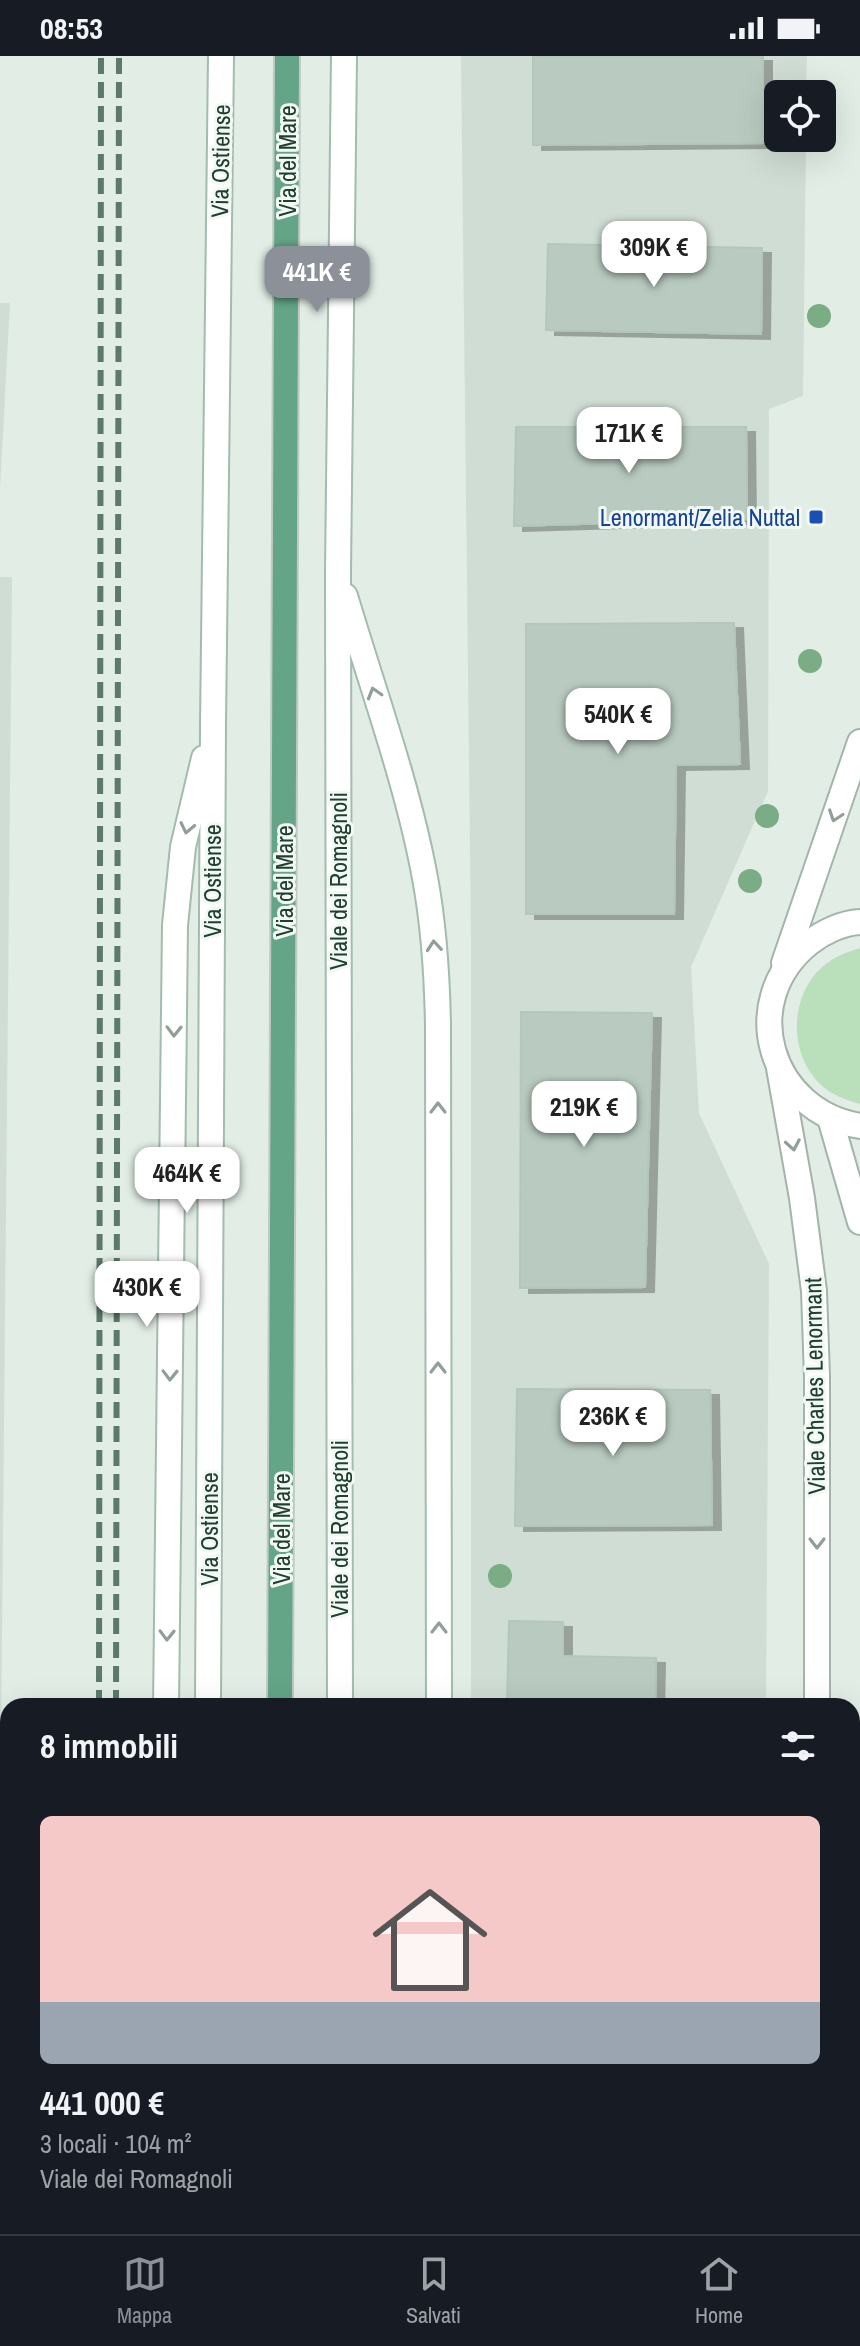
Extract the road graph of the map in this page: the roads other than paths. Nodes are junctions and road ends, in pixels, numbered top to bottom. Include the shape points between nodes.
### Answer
1 (221, 56) edge
2 (287, 56) edge
3 (344, 56) edge
4 (338, 572) junction
5 (213, 725) junction
6 (860, 742) edge
7 (860, 922) edge
8 (778, 981) junction
9 (779, 1068) junction
10 (830, 1118) junction
11 (860, 1126) edge
12 (860, 1222) edge
13 (166, 1698) edge
14 (208, 1698) edge
15 (280, 1698) edge
16 (340, 1698) edge
17 (439, 1698) edge
18 (817, 1698) edge

1 - 5 main road, Via Ostiense
2 - 15 main road, Via del Mare
3 - 4 main road, Viale dei Romagnoli
4 - 16 main road, Viale dei Romagnoli
17 -> 4 main road via 434,936 419,848
5 -> 13 main road via 183,847 175,953
5 - 14 main road, Via Ostiense
6 -> 8 main road
7 - 8 main road via 821,934 796,954
8 - 9 main road, Viale Charles Lenormant via 770,1009 770,1039
9 - 10 main road via 809,1106
9 -> 18 main road, Viale Charles Lenormant via 814,1291
10 - 11 main road
10 - 12 main road

